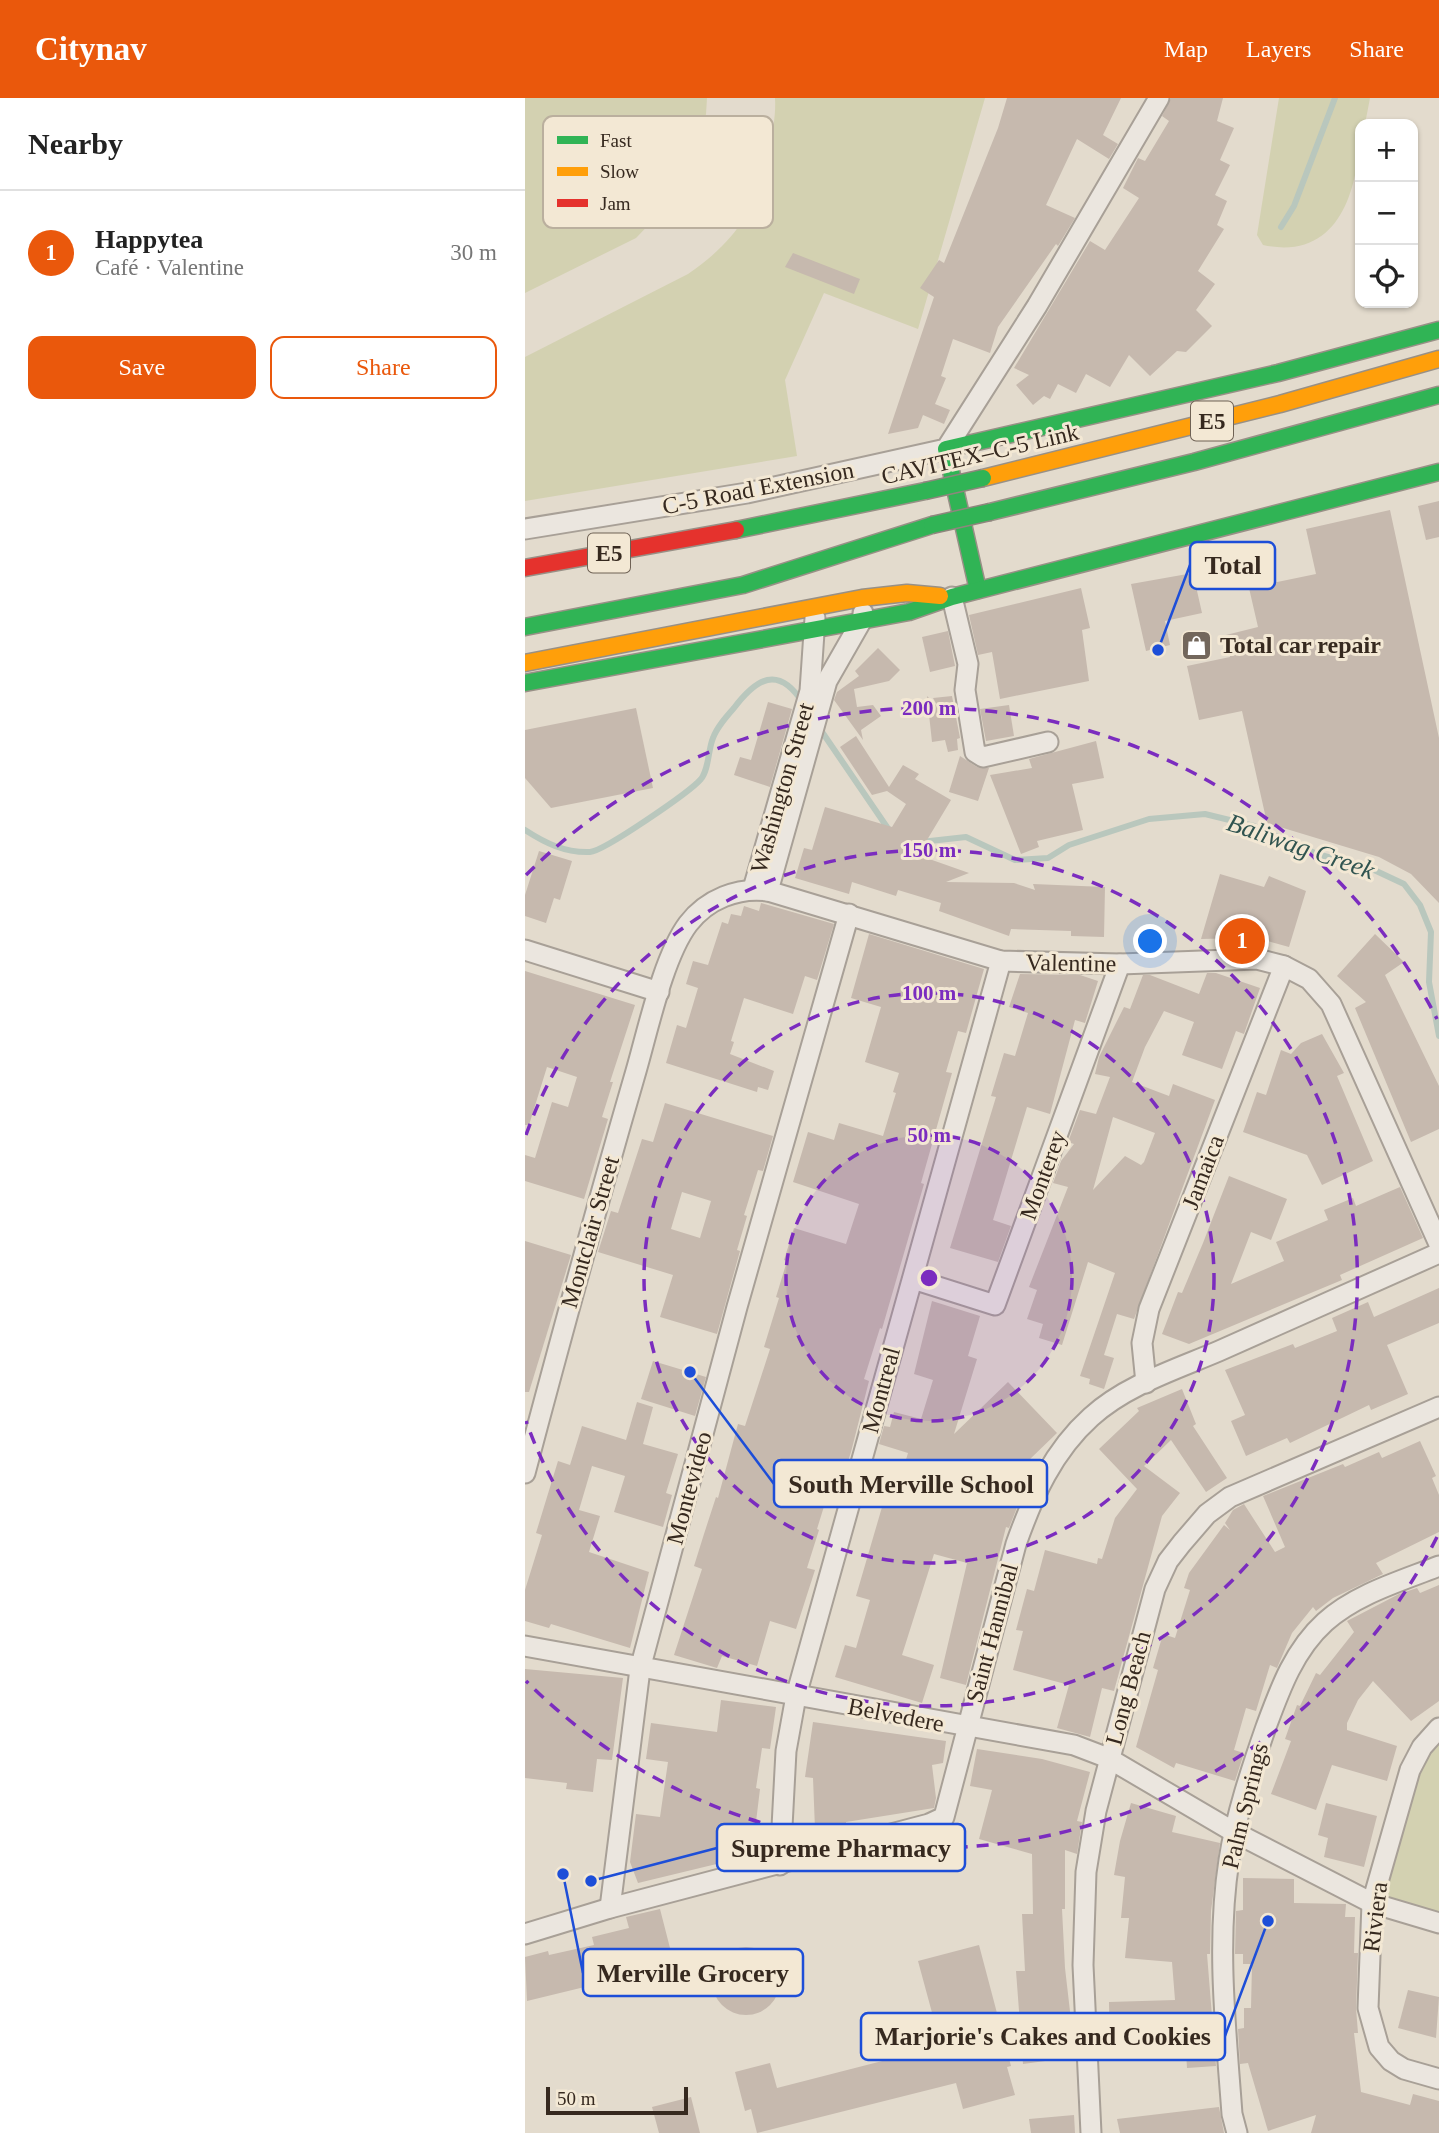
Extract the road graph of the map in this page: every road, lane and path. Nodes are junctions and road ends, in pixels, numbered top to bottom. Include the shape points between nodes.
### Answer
1 (1159, 98) edge
2 (1439, 330) edge
3 (1439, 359) edge
4 (1439, 395) edge
5 (946, 449) junction
6 (1439, 472) edge
7 (932, 525) junction
8 (525, 529) edge
9 (693, 539) junction
10 (525, 552) edge
11 (783, 554) dead end
12 (525, 568) edge
13 (978, 590) junction
14 (952, 597) junction
15 (862, 598) junction
16 (816, 606) junction
17 (863, 618) junction
18 (525, 627) edge
19 (814, 628) junction
20 (525, 663) edge
21 (525, 683) edge
22 (816, 693) junction
23 (1048, 742) dead end
24 (761, 890) junction
25 (849, 914) junction
26 (525, 950) edge
27 (1001, 961) junction
28 (1120, 964) junction
29 (1284, 966) junction
30 (659, 992) junction
31 (1439, 1244) edge
32 (1439, 1253) edge
33 (913, 1279) junction
34 (1146, 1383) junction
35 (1439, 1407) edge
36 (525, 1473) edge
37 (1439, 1566) edge
38 (525, 1646) edge
39 (640, 1669) junction
40 (796, 1696) junction
41 (967, 1728) junction
42 (1439, 1728) edge
43 (1108, 1758) junction
44 (1234, 1832) junction
45 (780, 1865) junction
46 (1372, 1903) junction
47 (610, 1908) junction
48 (1439, 1923) edge
49 (525, 1934) edge
50 (1439, 2079) edge
51 (1090, 2133) edge
52 (1237, 2133) edge

1 - 5 street via 1051,284
2 - 5 main road, C-5 Road Extension via 1278,373
3 - 9 main road, CAVITEX–C-5 Link / E5, bridge via 983,478
4 - 7 main road, E5, bridge via 1194,462
5 - 8 street, C-5 Road Extension via 747,493
5 - 13 main road
6 - 13 main road
7 - 11 main road, E5
7 - 18 main road via 743,585
9 - 10 main road
9 - 12 main road, CAVITEX–C-5 Link / E5
13 - 14 main road
14 - 15 main road via 907,593
14 - 17 main road via 909,612
14 - 23 street via 968,664 964,684 975,752 983,757
15 - 16 main road
15 - 17 street
16 - 19 street, Washington Street
16 - 20 main road
17 - 19 main road
17 - 22 street, Washington Street
19 - 21 main road
19 - 22 street, Washington Street
22 - 24 street, Washington Street
24 - 25 street, Valentine
24 - 30 street, Washington Street via 722,897 690,922 678,940
25 - 27 street, Valentine
25 - 39 street, Montevideo
26 - 30 street
27 - 28 street, Valentine
27 - 33 street, Montreal
28 - 29 street, Valentine via 1257,959
28 - 33 street, Monterey via 995,1305
29 - 31 street, Valentine via 1309,979 1331,1004
29 - 34 street, Jamaica via 1149,1310 1142,1343
30 - 36 street, Montclair Street
32 - 34 street, Saint Hannibal
33 - 40 street, Montreal
34 - 41 street, Saint Hannibal via 1092,1416 1045,1474 1016,1544
35 - 43 street, Long Beach via 1255,1483 1207,1514 1168,1561 1155,1589
37 - 44 street, Palm Springs via 1350,1604 1310,1640 1280,1686
38 - 39 street, Belvedere
39 - 40 street, Belvedere
39 - 47 street, Montevideo
40 - 41 street, Belvedere
40 - 45 street, Montreal via 786,1751
41 - 43 street, Belvedere via 1074,1745
41 - 45 street, Saint Hannibal via 944,1816
42 - 46 street, Riviera via 1410,1770
43 - 44 street, Belvedere
43 - 51 street, Long Beach via 1090,1841 1084,1898
44 - 46 street, Belvedere
44 - 52 street, Palm Springs via 1226,1885 1223,1971
45 - 47 street, Saint Hannibal
46 - 48 street, Belvedere
46 - 50 street, Riviera via 1371,2029 1391,2061 1404,2070
47 - 49 street, Saint Hannibal

